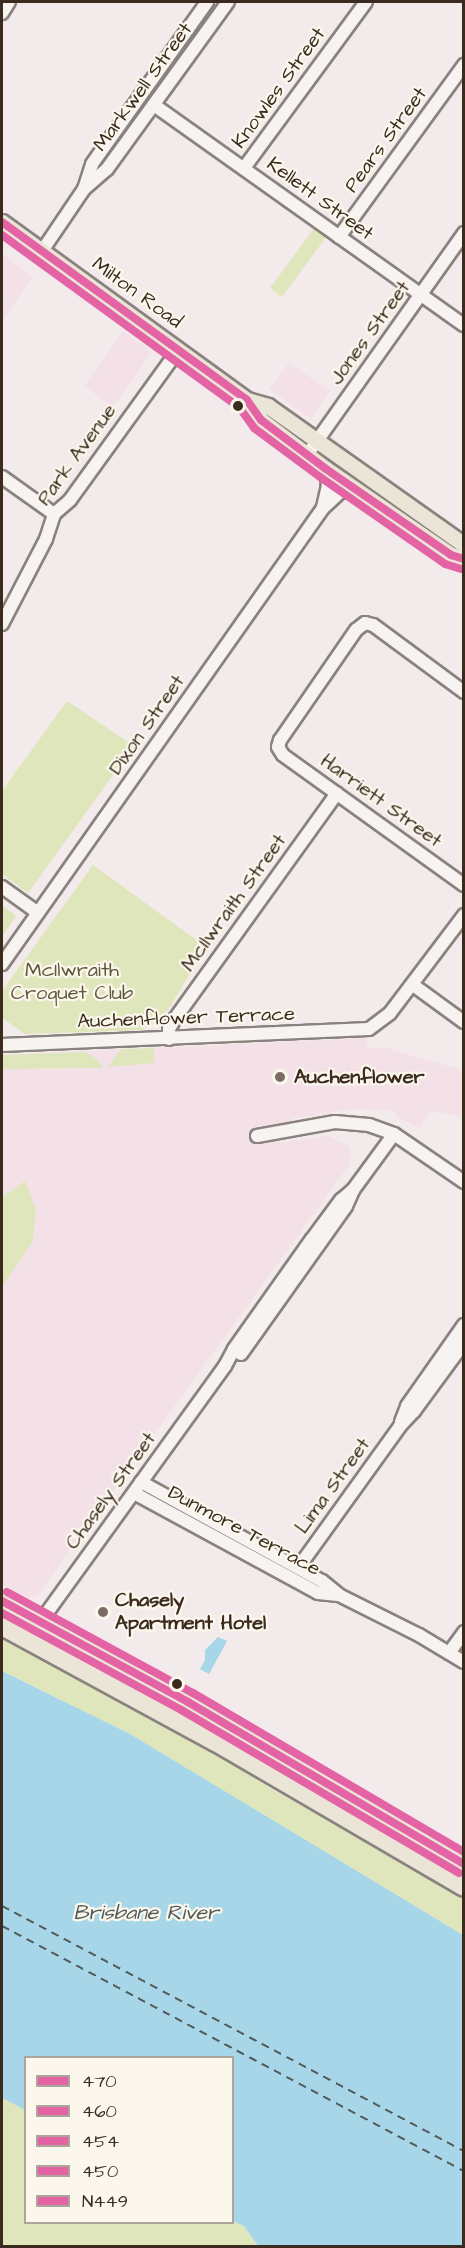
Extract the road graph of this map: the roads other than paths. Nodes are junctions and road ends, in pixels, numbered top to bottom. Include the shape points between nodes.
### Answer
1 (9, 2) edge
2 (207, 2) edge
3 (228, 2) edge
4 (366, 2) edge
5 (2, 13) edge
6 (464, 65) edge
7 (154, 105) junction
8 (244, 168) junction
9 (84, 189) junction
10 (2, 222) edge
11 (464, 233) edge
12 (339, 237) junction
13 (42, 251) junction
14 (420, 296) junction
15 (464, 326) edge
16 (179, 349) junction
17 (247, 400) junction
18 (316, 441) junction
19 (307, 455) junction
20 (326, 469) junction
21 (2, 478) edge
22 (352, 488) junction
23 (323, 508) junction
24 (54, 514) junction
25 (464, 545) edge
26 (464, 559) edge
27 (2, 624) edge
28 (464, 692) edge
29 (337, 793) junction
30 (464, 885) edge
31 (2, 887) edge
32 (38, 914) junction
33 (464, 915) edge
34 (2, 964) edge
35 (413, 985) junction
36 (464, 1022) edge
37 (169, 1039) junction
38 (2, 1046) edge
39 (394, 1134) junction
40 (257, 1136) dead end
41 (464, 1182) edge
42 (464, 1325) edge
43 (464, 1343) edge
44 (400, 1426) junction
45 (137, 1488) junction
46 (298, 1568) junction
47 (339, 1595) junction
48 (2, 1602) edge
49 (40, 1622) junction
50 (2, 1626) edge
51 (464, 1632) edge
52 (28, 1639) junction
53 (449, 1653) junction
54 (464, 1662) edge
55 (464, 1864) edge
56 (464, 1887) edge

1 - 5 street
2 - 9 street, Markwell Street via 92,164
3 - 7 street, Markwell Street
4 - 8 street, Knowles Street
6 - 12 street, Pears Street
7 - 8 street, Kellett Street
7 - 9 street, Markwell Street via 107,169
8 - 12 street, Kellett Street
9 - 13 street, Markwell Street
10 - 13 main road, Milton Road
11 - 14 street, Jones Street
12 - 14 street, Kellett Street
13 - 16 main road, Milton Road
14 - 15 street, Kellett Street
14 - 18 street, Jones Street
16 - 17 main road, Milton Road
16 - 24 street, Park Avenue via 70,500
17 - 18 main road, Milton Road via 268,406
17 - 19 main road, Milton Road via 261,420
18 - 19 street, Jones Street
18 - 25 main road, Milton Road
19 - 20 main road, Milton Road
20 - 22 main road, Milton Road
20 - 23 street, Dixon Street via 328,486
21 - 24 street
22 - 23 street, Dixon Street via 339,493
22 - 26 main road, Milton Road via 451,555
23 - 32 street, Dixon Street
24 - 27 street, Park Avenue via 46,539
28 - 29 street, Harriett Street via 364,623 278,747 283,755
29 - 30 street, Harriett Street
29 - 37 street, McIlwraith Street via 174,1020
31 - 32 street
32 - 34 street, Dixon Street
33 - 35 street
35 - 36 street
35 - 37 street, Auchenflower Terrace via 372,1028
37 - 38 street, Auchenflower Terrace
39 - 40 street via 371,1125 343,1122
39 - 41 street
39 - 45 street, Chasely Street via 241,1354 225,1366
42 - 44 street, Lima Street via 407,1406
43 - 44 street, Lima Street
44 - 46 street, Lima Street
45 - 46 street, Dunmore Terrace
45 - 47 street, Dunmore Terrace via 318,1593
45 - 49 street, Chasely Street
46 - 47 street, Dunmore Terrace
47 - 53 street, Dunmore Terrace
48 - 49 highway
49 - 52 street, Chasely Street
49 - 55 highway via 188,1702
50 - 52 highway
51 - 53 street
52 - 56 highway via 216,1742
53 - 54 street, Dunmore Terrace

